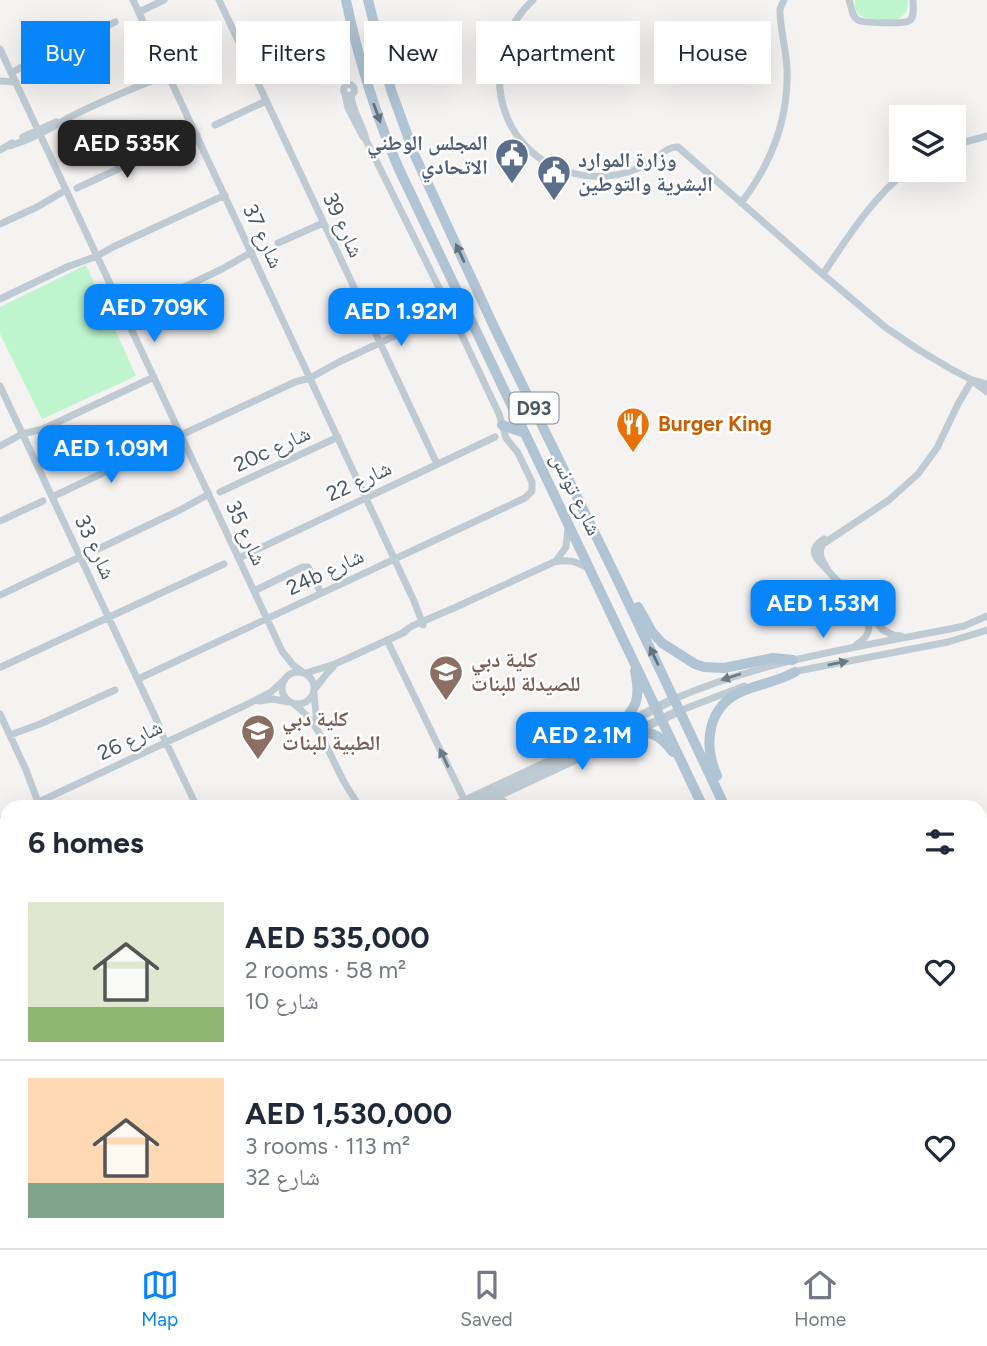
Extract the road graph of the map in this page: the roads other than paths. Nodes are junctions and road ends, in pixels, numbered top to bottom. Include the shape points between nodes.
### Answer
1 (133, 0) edge
2 (164, 0) edge
3 (219, 0) edge
4 (346, 0) edge
5 (368, 0) edge
6 (533, 0) edge
7 (784, 0) edge
8 (912, 1) edge
9 (851, 3) edge
10 (139, 12) junction
11 (143, 21) edge
12 (115, 22) dead end
13 (0, 49) edge
14 (10, 71) junction
15 (0, 81) edge
16 (16, 82) junction
17 (142, 84) edge
18 (173, 84) edge
19 (348, 95) dead end
20 (267, 101) junction
21 (215, 125) dead end
22 (39, 132) junction
23 (195, 133) junction
24 (987, 136) edge
25 (966, 142) edge
26 (0, 150) edge
27 (895, 182) edge
28 (77, 188) dead end
29 (67, 192) junction
30 (225, 195) junction
31 (739, 202) junction
32 (323, 223) junction
33 (0, 224) edge
34 (278, 243) dead end
35 (96, 254) junction
36 (253, 255) junction
37 (821, 273) junction
38 (0, 299) edge
39 (450, 310) junction
40 (125, 315) junction
41 (380, 343) junction
42 (309, 375) junction
43 (154, 377) junction
44 (970, 379) junction
45 (987, 384) edge
46 (0, 386) edge
47 (987, 392) edge
48 (506, 430) junction
49 (525, 433) junction
50 (181, 435) junction
51 (23, 436) junction
52 (338, 437) junction
53 (495, 437) dead end
54 (0, 447) edge
55 (158, 447) dead end
56 (438, 464) junction
57 (220, 492) dead end
58 (210, 496) junction
59 (52, 497) junction
60 (366, 497) junction
61 (43, 501) dead end
62 (0, 521) edge
63 (568, 523) junction
64 (96, 550) dead end
65 (80, 557) junction
66 (239, 558) junction
67 (395, 559) junction
68 (554, 562) junction
69 (225, 564) dead end
70 (591, 570) junction
71 (620, 585) junction
72 (254, 591) junction
73 (321, 593) junction
74 (0, 595) edge
75 (862, 608) junction
76 (987, 616) edge
77 (109, 618) junction
78 (267, 618) junction
79 (424, 622) junction
80 (987, 631) edge
81 (911, 637) junction
82 (387, 639) junction
83 (850, 649) junction
84 (282, 651) junction
85 (631, 655) junction
86 (342, 660) junction
87 (794, 666) junction
88 (1, 667) edge
89 (304, 672) junction
90 (138, 679) junction
91 (284, 679) junction
92 (115, 690) dead end
93 (314, 692) junction
94 (674, 699) junction
95 (292, 703) junction
96 (248, 704) junction
97 (657, 708) junction
98 (679, 711) junction
99 (0, 715) edge
100 (662, 719) junction
101 (319, 731) junction
102 (621, 732) junction
103 (11, 737) junction
104 (167, 742) junction
105 (685, 769) junction
106 (513, 788) junction
107 (494, 797) junction
108 (41, 800) edge
109 (43, 800) edge
110 (194, 800) edge
111 (354, 800) edge
112 (467, 800) edge
113 (477, 800) edge
114 (483, 800) edge
115 (502, 800) edge
116 (512, 800) edge
117 (700, 800) edge
118 (721, 800) edge
119 (729, 800) edge

1 - 10 street, شارع 37
2 - 10 street
3 - 20 street, شارع 39
4 -> 49 main road, شارع تونس / D93 via 360,62 393,156
71 -> 5 main road, شارع تونس / D93 via 415,156 381,57
6 - 31 street via 508,34 499,69 506,116 526,145 560,169 591,176 629,172 675,146
7 - 31 street via 780,9 787,66 784,111 772,151
8 - 9 street via 913,15 901,24 861,22 853,15
10 - 11 street, شارع 37
12 - 14 street
13 - 14 street, شارع 35
14 - 16 street, شارع 35
15 - 16 street
16 - 22 street, شارع 35
17 - 22 street
18 - 23 street, شارع 37
19 - 39 street
20 - 21 street
20 - 32 street, شارع 39
22 - 26 street
22 - 29 street, شارع 35
23 - 28 street
23 - 30 street, شارع 37
24 - 25 street
27 - 37 street
29 - 33 street
29 - 35 street, شارع 35
30 - 35 street
30 - 36 street, شارع 37
31 - 37 street
32 - 34 street
32 - 41 street, شارع 39
35 - 38 street
35 - 40 street, شارع 35
36 - 40 street
36 - 42 street, شارع 37
37 - 44 street via 902,339
39 - 41 street
39 - 48 street
40 - 43 street, شارع 35
41 - 42 street
41 - 56 street, شارع 39
42 - 50 street
42 - 52 street, شارع 37
43 - 50 street, شارع 35
43 - 51 street
44 - 45 street
44 - 47 street
44 - 75 street via 937,448 918,474 889,500 821,546 827,568
46 - 51 street, شارع 33
48 - 49 main road
48 - 67 street, 24b شارع via 532,482 532,491
49 - 63 main road, شارع تونس / D93
50 - 58 street, شارع 35
51 - 54 street
51 - 59 street, شارع 33
52 - 57 street, 20c شارع
52 - 60 street, شارع 37
53 - 56 street, شارع 22
55 - 59 street
56 - 60 street, شارع 22
58 - 64 street
58 - 66 street, شارع 35
59 - 65 street, شارع 33
60 - 66 street, شارع 22
60 - 67 street, شارع 37
61 - 62 street
63 - 68 street via 566,547
63 - 70 main road, شارع تونس / D93
65 - 74 street
65 - 77 street, شارع 33
66 - 72 street, شارع 35
67 - 73 street, 24b شارع
67 - 79 street, شارع 37
68 - 70 street via 571,560
68 - 79 street
69 - 77 street
70 - 85 main road, شارع تونس / D93
71 - 87 main road via 657,638 695,664 724,668 773,658
94 -> 71 main road, شارع تونس / D93
72 - 73 street via 308,567
72 - 78 street, شارع 35
73 - 78 street, 24b شارع
75 - 81 street via 888,633
75 - 83 street via 869,631
76 - 81 street via 964,626
77 - 88 street
77 - 90 street, شارع 33
78 - 84 street, شارع 35
78 - 90 street, 24b شارع
79 - 82 street
87 -> 80 street via 947,642
81 - 83 street
82 - 86 street
112 -> 82 street
83 - 87 street
84 - 89 street, شارع 35
84 - 91 street, شارع 35
85 - 97 main road, شارع تونس / D93
85 - 102 main road via 638,688
86 - 89 street
86 - 93 street
87 -> 94 street via 729,677
87 - 98 street
87 - 119 main road via 779,679 738,694 715,718 709,754
89 - 91 street via 293,672
89 - 93 street via 313,680
90 - 104 street, شارع 33
91 - 95 street via 283,694
91 - 96 street, شارع 26
92 - 103 street
93 - 95 street via 304,703
93 - 101 street
94 - 97 street
94 - 98 main road, شارع تونس / D93
95 - 96 street, شارع 26 via 273,699
95 - 101 street
96 - 104 street, شارع 26
97 - 100 main road, شارع تونس / D93
97 - 102 street
98 - 100 street
98 - 118 main road, شارع تونس / D93
99 - 103 street
100 - 102 street
100 - 105 main road, شارع تونس / D93
101 - 111 street
102 - 105 main road via 659,737
102 - 106 street
102 - 113 street via 557,758
103 - 108 street
104 - 109 street, شارع 26
104 - 110 street, شارع 33
105 - 117 main road, شارع تونس / D93
106 - 107 street
106 - 116 street
107 - 114 street
107 - 115 street

